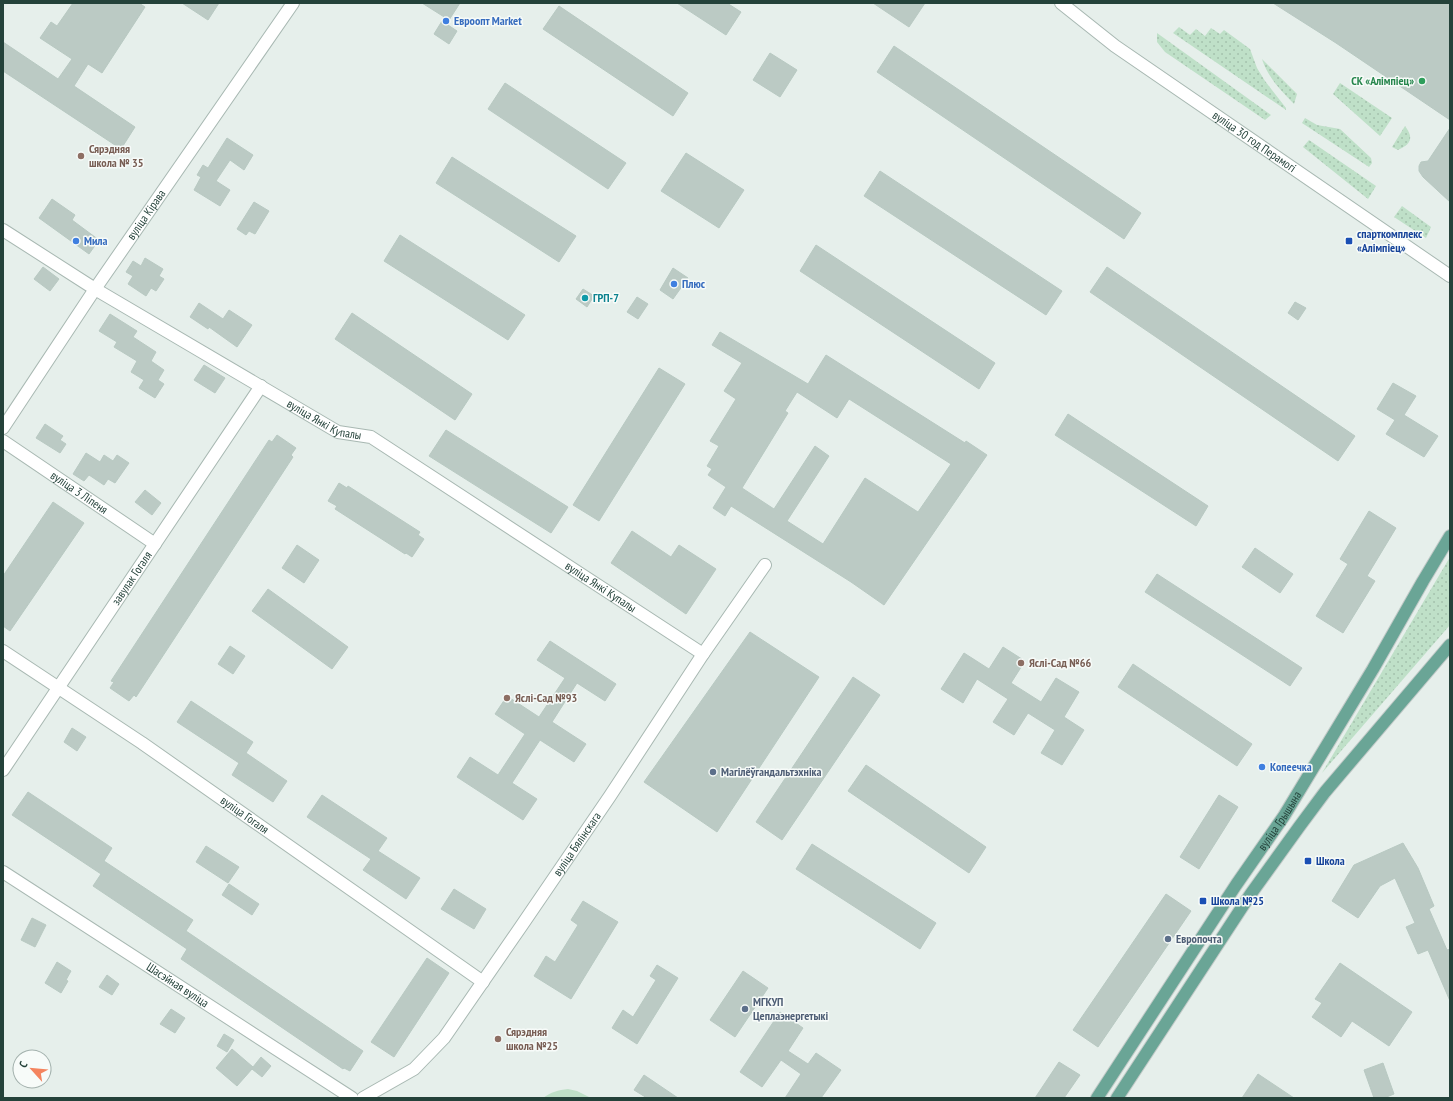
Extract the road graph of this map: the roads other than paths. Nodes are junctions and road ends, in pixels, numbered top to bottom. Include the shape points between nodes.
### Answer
1 (293, 3) edge
2 (1061, 3) edge
3 (3, 230) edge
4 (1450, 276) edge
5 (95, 289) junction
6 (261, 386) junction
7 (3, 428) edge
8 (3, 441) edge
9 (1450, 536) edge
10 (155, 544) junction
11 (765, 565) dead end
12 (1450, 645) edge
13 (3, 651) edge
14 (703, 654) junction
15 (59, 687) junction
16 (3, 770) edge
17 (3, 872) edge
18 (483, 982) junction
19 (352, 1098) edge
20 (363, 1098) edge
21 (1097, 1098) edge
22 (1117, 1098) edge

1 - 5 street, вуліца Кірава
2 - 4 street, вуліца 30 год Перамогі via 1115,46
3 - 5 street, вуліца Янкі Купалы
5 - 6 street, вуліца Янкі Купалы
5 - 7 street, вуліца Кірава
6 - 10 street, завулак Гогаля
6 - 14 street, вуліца Янкі Купалы via 338,432 371,437
8 - 10 street, вуліца 3 Ліпеня
9 - 21 main road, вуліца Грышына via 1284,816
10 - 15 street, завулак Гогаля
11 - 14 street, вуліца Бялінскага
12 - 22 main road, вуліца Грышына via 1326,792 1246,900
13 - 15 street, вуліца Гогаля
14 - 18 street, вуліца Бялінскага
15 - 16 street, завулак Гогаля
15 - 18 street, вуліца Гогаля
17 - 19 street, Шасэйная вуліца
18 - 20 street, вуліца Бялінскага via 444,1038 414,1069

